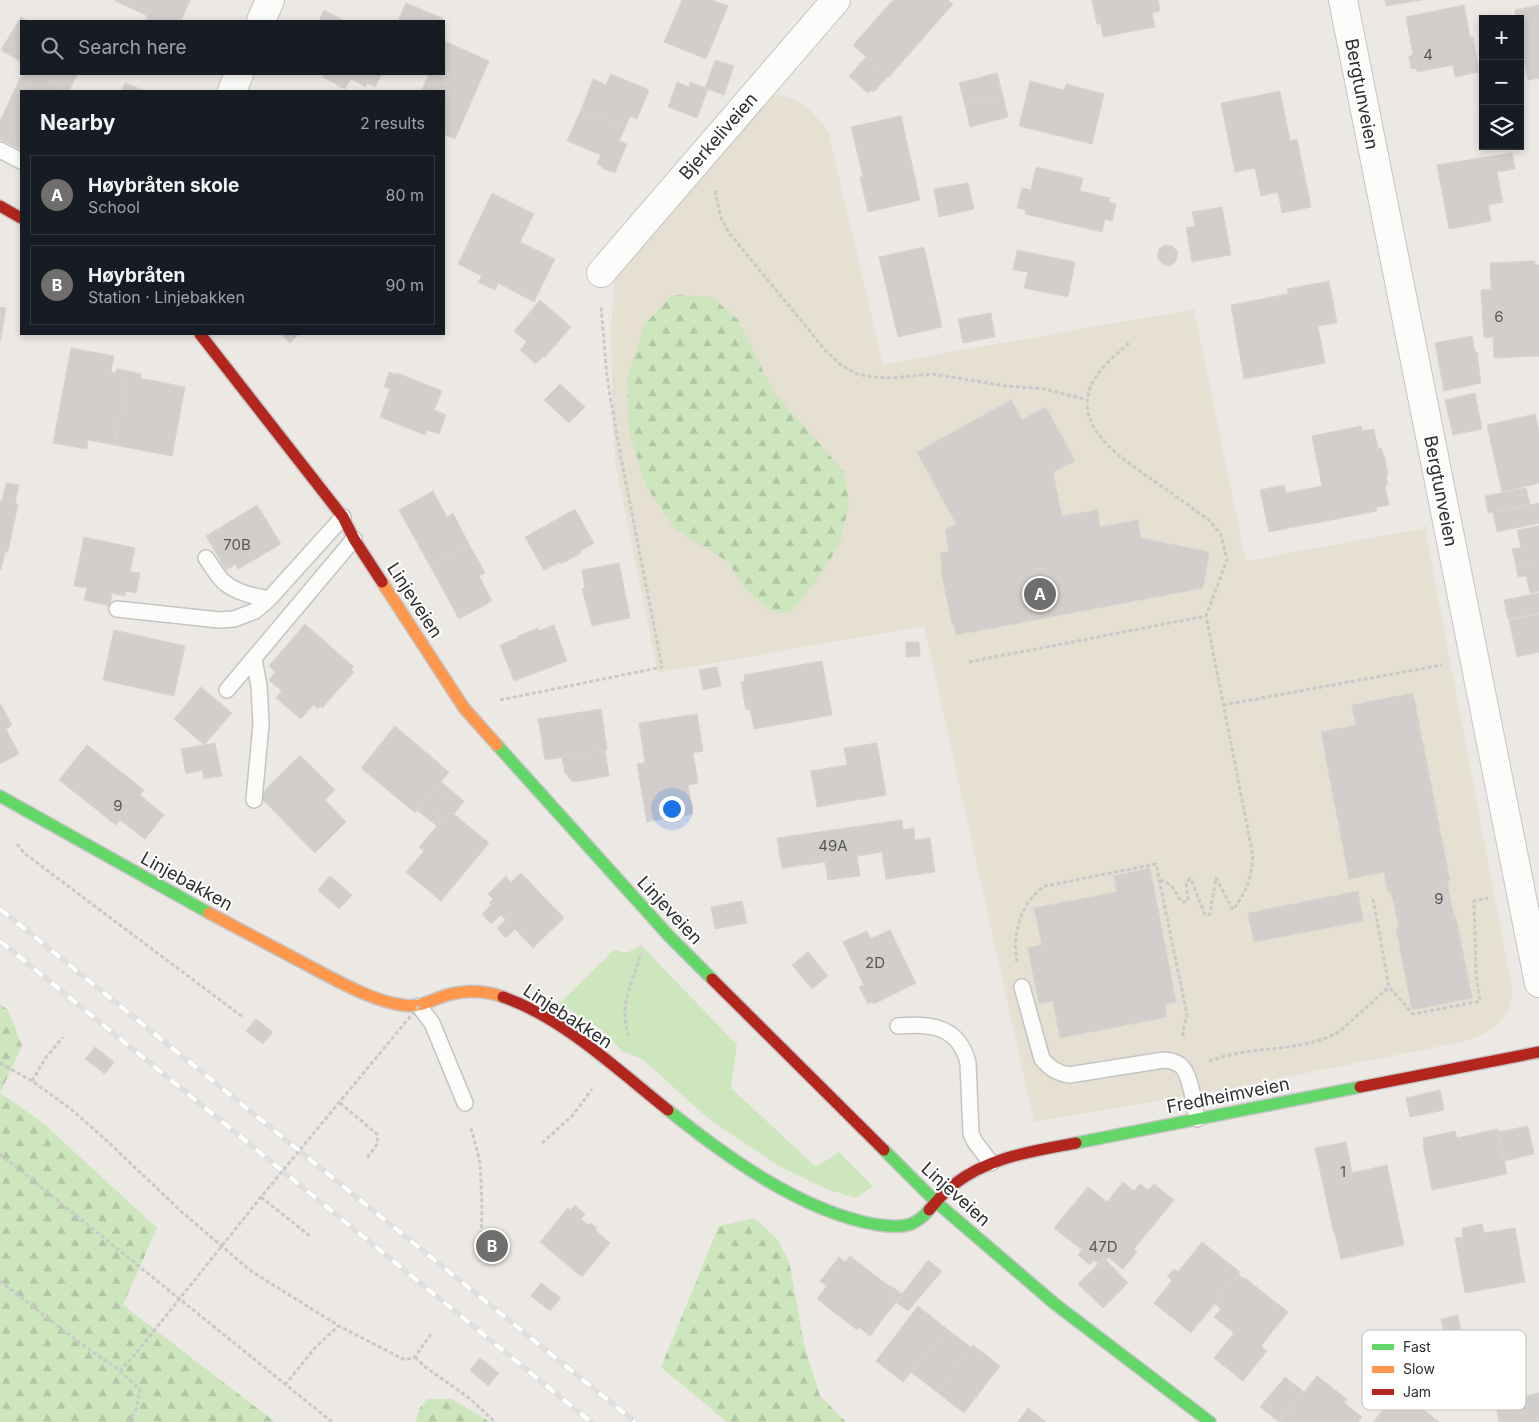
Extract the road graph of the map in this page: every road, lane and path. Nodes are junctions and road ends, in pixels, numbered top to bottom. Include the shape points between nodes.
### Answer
1 (270, 0) edge
2 (836, 0) edge
3 (1344, 0) edge
4 (261, 20) edge
5 (239, 75) edge
6 (232, 90) edge
7 (0, 150) edge
8 (20, 160) edge
9 (694, 163) junction
10 (0, 206) edge
11 (20, 217) edge
12 (601, 272) joint
13 (201, 335) edge
14 (1130, 342) dead end
15 (1088, 400) junction
16 (343, 517) junction
17 (354, 539) junction
18 (206, 558) dead end
19 (269, 599) junction
20 (117, 609) dead end
21 (1206, 616) junction
22 (254, 658) junction
23 (1475, 659) junction
24 (969, 662) dead end
25 (227, 690) dead end
26 (1223, 705) junction
27 (464, 708) junction
28 (0, 796) edge
29 (254, 800) dead end
30 (13, 840) dead end
31 (1160, 880) junction
32 (1521, 891) junction
33 (1372, 899) dead end
34 (658, 923) junction
35 (1539, 983) edge
36 (1389, 987) junction
37 (1022, 988) joint
38 (419, 1006) junction
39 (244, 1018) dead end
40 (898, 1026) dead end
41 (1183, 1030) dead end
42 (63, 1037) dead end
43 (634, 1042) dead end
44 (1539, 1052) edge
45 (0, 1063) edge
46 (1185, 1071) junction
47 (32, 1081) junction
48 (340, 1103) junction
49 (465, 1103) joint
50 (573, 1115) dead end
51 (1197, 1119) junction
52 (542, 1143) dead end
53 (0, 1154) edge
54 (367, 1158) dead end
55 (991, 1163) junction
56 (261, 1198) junction
57 (936, 1202) junction
58 (310, 1237) dead end
59 (481, 1238) dead end
60 (0, 1281) edge
61 (338, 1326) junction
62 (431, 1334) dead end
63 (415, 1357) junction
64 (120, 1370) junction
65 (285, 1385) junction
66 (130, 1422) edge
67 (332, 1422) edge
68 (495, 1422) edge
69 (1210, 1422) edge

1 - 4 street
2 - 9 street, Bjerkeliveien
3 - 23 street, Bergtunveien
5 - 6 street
7 - 8 lane
9 - 12 street, Bjerkeliveien
9 - 15 path via 711,179 730,234 841,365 857,374 872,377 933,374 1044,389
10 - 11 street
12 - 27 path via 601,310 610,394 662,667
13 - 16 street, Linjeveien
14 - 15 path via 1097,375 1090,387
15 - 21 path via 1097,433 1113,451 1210,521 1221,536 1227,560
16 - 17 street, Linjeveien
16 - 19 lane
17 - 22 lane
17 - 27 street, Linjeveien
18 - 19 lane via 224,582 249,595
19 - 20 lane via 255,611 227,620
21 - 24 path
21 - 26 path
22 - 25 lane
22 - 29 lane via 260,724
23 - 26 path
23 - 32 street, Bergtunveien
26 - 31 path via 1253,856 1250,880 1233,910 1216,878 1208,916 1190,879 1186,882 1188,901 1184,902 1171,884
27 - 34 street, Linjeveien
28 - 38 street, Linjebakken via 209,914 332,978 400,1006
30 - 39 path via 24,853
31 - 37 path via 1156,864 1045,886 1036,892 1026,906 1016,936
31 - 41 path via 1187,1015
32 - 35 street, Bergtunveien
32 - 36 path via 1474,901 1480,1001 1413,1014
33 - 36 path
34 - 43 path via 644,936 628,990 625,1026
34 - 57 street, Linjeveien
36 - 46 path via 1340,1031 1319,1041 1237,1053
37 - 46 lane via 1042,1059 1060,1074 1164,1060 1180,1065
38 - 48 path, bridge
38 - 49 lane via 432,1024
38 - 57 street, Linjebakken via 446,995 483,990 527,1007 610,1064 736,1162 827,1210 862,1222 906,1226 918,1222
40 - 55 lane via 941,1029 961,1046 968,1063 972,1134
42 - 47 path
44 - 51 street, Fredheimveien
45 - 47 path
46 - 51 lane
47 - 61 path via 71,1109 252,1271
48 - 54 path via 377,1134 378,1143
48 - 56 path, bridge
49 - 59 path via 480,1162
50 - 52 path
51 - 55 street, Fredheimveien via 1015,1155
53 - 65 path
55 - 57 street, Fredheimveien via 952,1186
56 - 58 path
56 - 64 path, bridge
57 - 69 street, Linjeveien via 1055,1304
60 - 64 path
61 - 63 path via 405,1360
61 - 65 path
62 - 63 path
63 - 68 path
64 - 66 path via 140,1390
65 - 67 path

